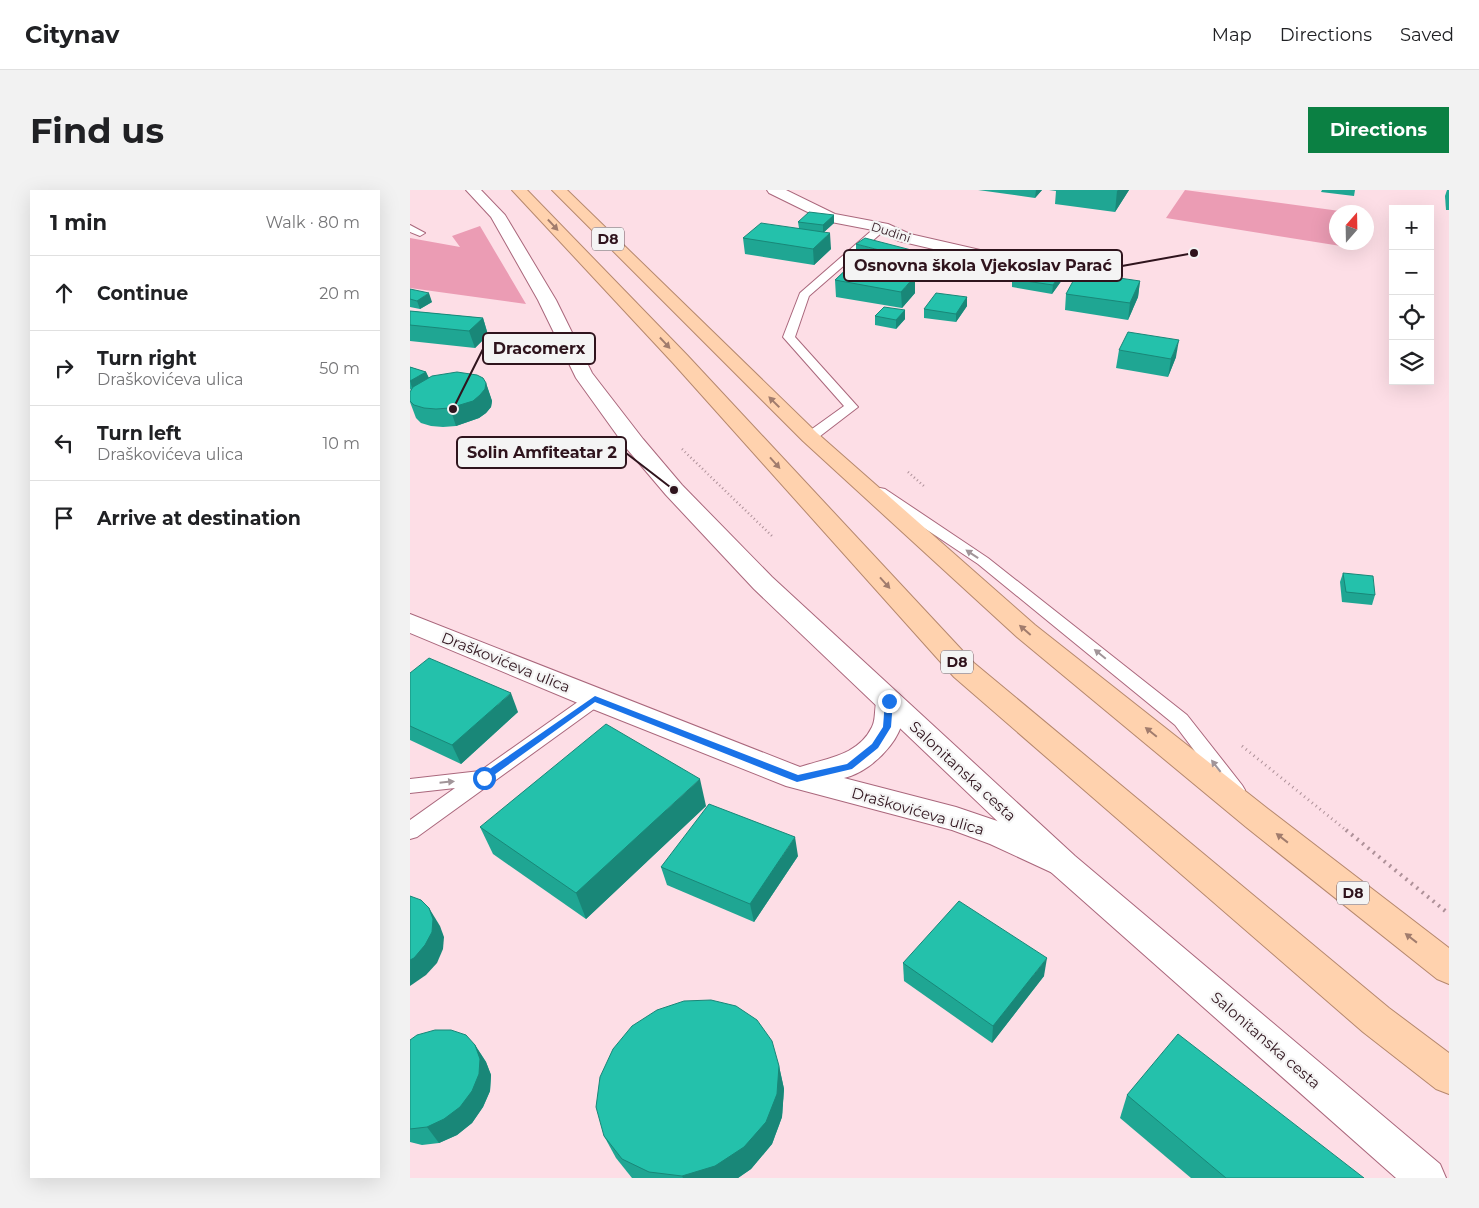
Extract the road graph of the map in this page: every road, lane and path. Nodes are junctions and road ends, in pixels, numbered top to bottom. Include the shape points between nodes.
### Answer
1 (473, 190) edge
2 (519, 190) edge
3 (559, 190) edge
4 (774, 190) edge
5 (882, 227) junction
6 (410, 228) edge
7 (420, 233) dead end
8 (1130, 284) edge
9 (810, 437) junction
10 (410, 623) edge
11 (595, 699) junction
12 (889, 701) junction
13 (484, 778) junction
14 (797, 778) junction
15 (410, 786) edge
16 (410, 831) edge
17 (1064, 865) junction
18 (1449, 968) edge
19 (1449, 1076) edge
20 (1426, 1178) edge

1 - 12 main road, Salonitanska cesta via 497,215 548,300 583,374 635,444 763,583
2 -> 19 highway, D8 via 687,367 964,670 1376,1020
9 -> 3 highway, D8
4 - 5 main road, Dudini via 831,218
5 - 8 main road, Dudini via 905,238 1023,265
5 - 9 lane via 804,295 789,337 852,408
6 - 7 lane
18 -> 9 highway, D8 via 1026,631
10 - 11 main road, Draškovićeva ulica
11 - 13 lane
11 - 14 main road, Draškovićeva ulica
12 - 14 main road, Draškovićeva ulica via 887,727 875,746 849,766
12 - 17 main road, Salonitanska cesta
15 -> 13 lane
13 - 16 lane
14 - 17 main road, Draškovićeva ulica via 956,819 1001,835
17 - 20 main road, Salonitanska cesta

